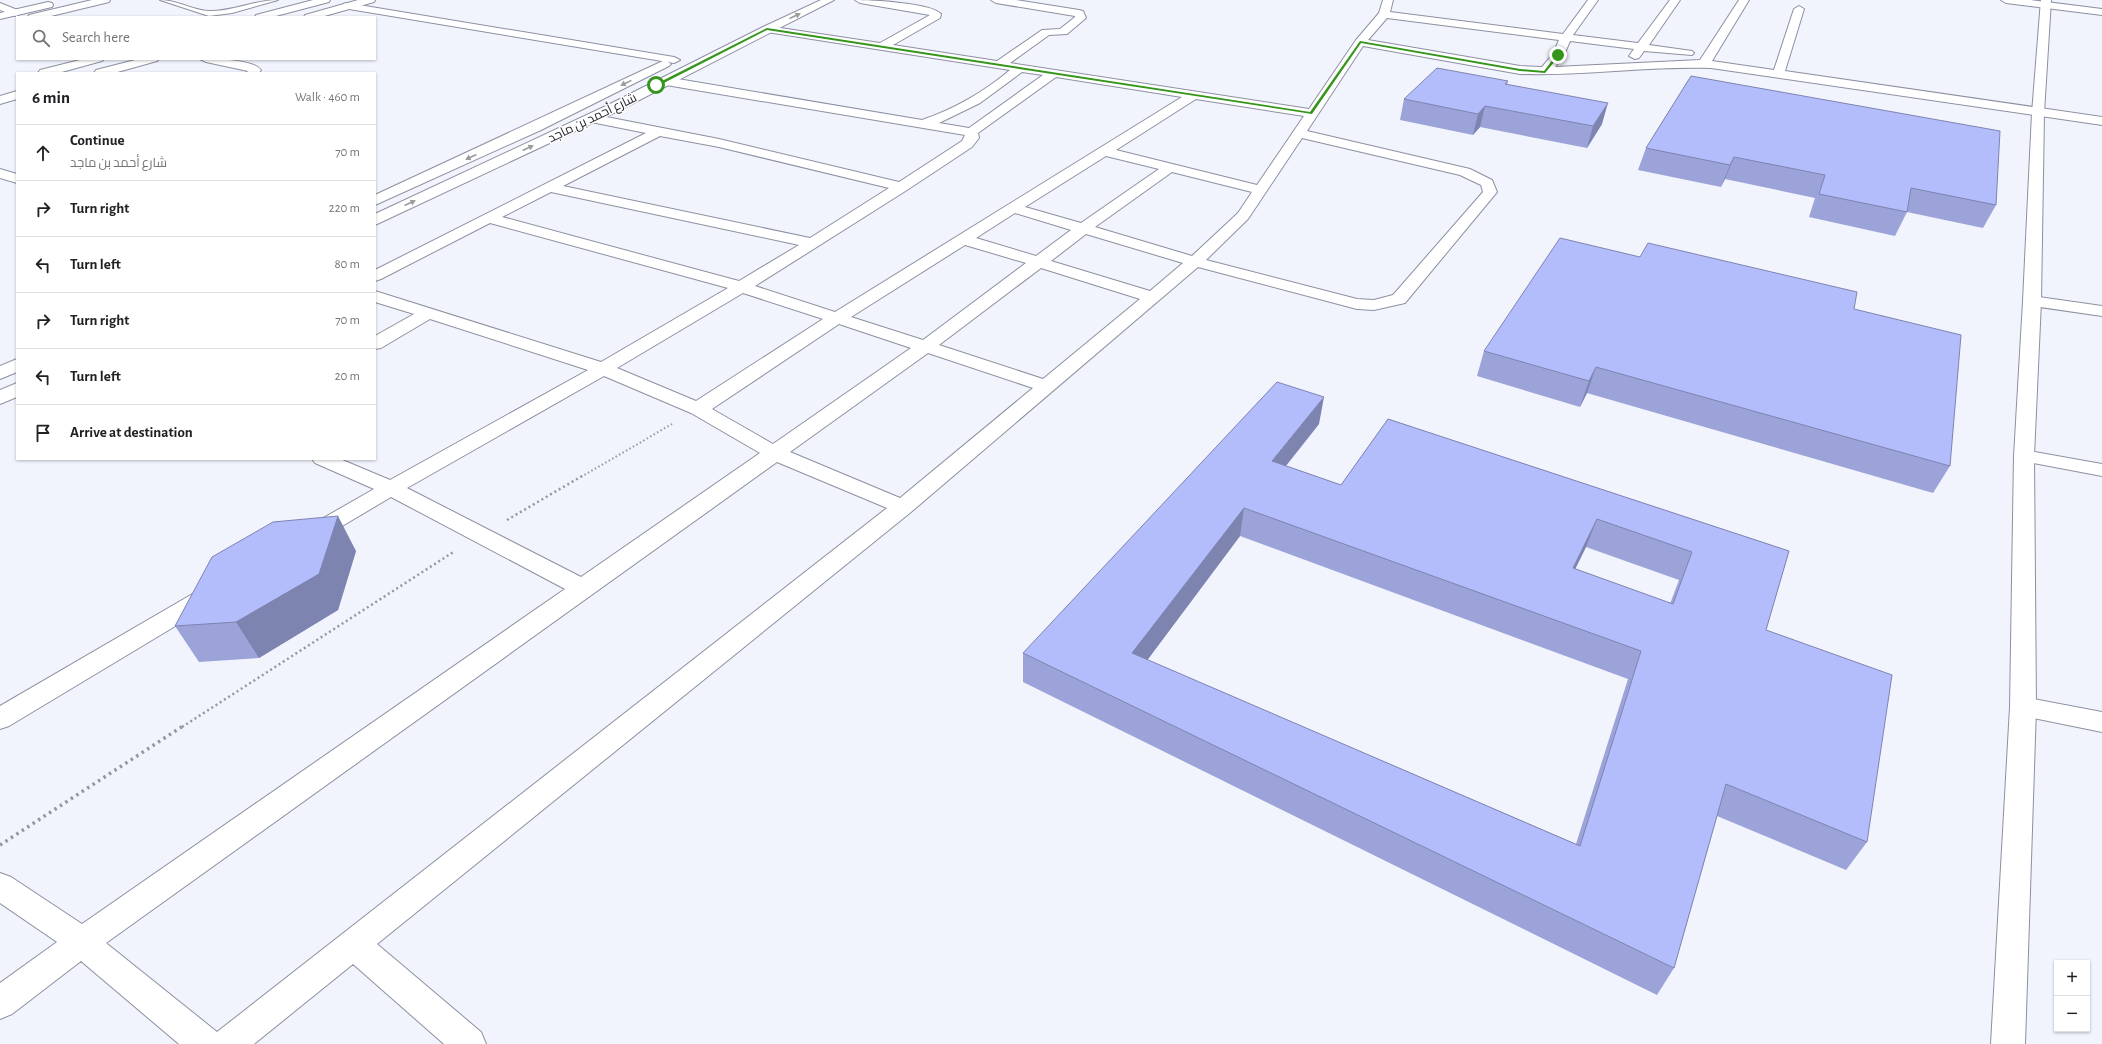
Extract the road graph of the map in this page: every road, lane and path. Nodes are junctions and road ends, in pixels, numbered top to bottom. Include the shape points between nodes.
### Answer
1 (70, 0) edge
2 (105, 0) edge
3 (164, 0) edge
4 (274, 0) edge
5 (325, 0) edge
6 (370, 0) edge
7 (800, 0) edge
8 (829, 0) edge
9 (860, 0) edge
10 (996, 0) edge
11 (1593, 0) edge
12 (1675, 0) edge
13 (1744, 0) edge
14 (2006, 0) edge
15 (2045, 3) edge
16 (0, 6) edge
17 (347, 6) junction
18 (1386, 7) edge
19 (1799, 9) dead end
20 (2102, 12) edge
21 (0, 16) edge
22 (16, 16) edge
23 (20, 16) edge
24 (37, 16) edge
25 (264, 16) edge
26 (312, 16) edge
27 (16, 17) edge
28 (16, 17) edge
29 (0, 25) edge
30 (744, 27) dead end
31 (767, 29) junction
32 (1566, 37) junction
33 (1360, 42) junction
34 (1641, 46) junction
35 (881, 47) junction
36 (688, 53) dead end
37 (94, 60) edge
38 (149, 60) edge
39 (211, 60) edge
40 (674, 60) junction
41 (1706, 60) junction
42 (1001, 64) junction
43 (1629, 66) junction
44 (1020, 68) junction
45 (48, 72) edge
46 (104, 72) edge
47 (253, 72) edge
48 (1545, 72) junction
49 (1054, 73) junction
50 (1778, 74) junction
51 (666, 81) junction
52 (16, 95) edge
53 (1194, 95) junction
54 (0, 100) edge
55 (1312, 113) junction
56 (2038, 113) junction
57 (591, 118) junction
58 (2102, 121) edge
59 (922, 124) junction
60 (659, 131) junction
61 (972, 132) junction
62 (1299, 133) junction
63 (1104, 151) junction
64 (1169, 168) junction
65 (0, 173) edge
66 (16, 179) edge
67 (549, 187) junction
68 (902, 187) junction
69 (1260, 190) junction
70 (376, 201) edge
71 (1014, 208) junction
72 (489, 218) junction
73 (376, 220) edge
74 (1084, 228) junction
75 (964, 239) junction
76 (811, 243) junction
77 (1039, 261) junction
78 (1196, 262) junction
79 (376, 275) edge
80 (739, 286) junction
81 (376, 296) edge
82 (1154, 297) junction
83 (2032, 301) junction
84 (2102, 311) edge
85 (428, 313) junction
86 (838, 317) junction
87 (376, 343) edge
88 (926, 346) junction
89 (16, 366) edge
90 (603, 369) junction
91 (0, 373) edge
92 (1046, 386) junction
93 (16, 390) edge
94 (0, 398) edge
95 (698, 409) junction
96 (774, 453) junction
97 (2024, 456) junction
98 (324, 460) edge
99 (2102, 470) edge
100 (390, 488) junction
101 (903, 507) junction
102 (481, 534) junction
103 (301, 540) edge
104 (226, 585) edge
105 (584, 588) junction
106 (2023, 707) junction
107 (0, 719) edge
108 (2102, 722) edge
109 (0, 845) edge
110 (0, 886) edge
111 (82, 942) junction
112 (354, 944) junction
113 (0, 1003) edge
114 (205, 1044) edge
115 (228, 1044) edge
116 (470, 1044) edge
117 (2008, 1044) edge

1 - 23 street
2 - 24 street
3 - 4 lane via 209,14
5 - 25 street
6 - 17 street
7 - 30 street
31 -> 8 street, شارع أحمد بن ماجد
9 - 35 street via 936,14
10 - 42 street via 1072,11 1079,13 1082,18 1063,32 1046,32
11 - 32 street
12 - 34 street
13 - 41 street
14 - 15 street
15 - 20 street
15 - 56 street
16 - 22 street
17 - 26 street
17 - 40 street
18 - 32 street
18 - 33 street
19 - 50 street
21 - 27 street
28 - 29 street
31 - 35 street
31 - 51 street, شارع أحمد بن ماجد
32 - 34 street
32 - 48 street via 1558,55
33 - 48 street via 1520,70
33 - 55 street
34 - 41 street
34 - 43 street
35 - 42 street
36 - 40 street, شارع أحمد بن ماجد
37 - 45 street
38 - 46 street
39 - 47 street via 252,68 255,70
40 -> 70 street, شارع أحمد بن ماجد
41 - 43 street
41 - 50 street
42 - 44 street
43 - 48 street
44 - 49 street
44 - 59 street via 950,115
49 - 53 street
49 - 61 street
50 - 56 street
51 - 57 street, شارع أحمد بن ماجد
51 - 59 street
52 - 54 street
53 - 55 street
53 - 63 street
55 - 62 street
56 - 58 street
56 - 83 street
57 - 60 street
73 -> 57 street, شارع أحمد بن ماجد
59 - 61 street
60 - 67 street
60 - 68 street
61 - 68 street via 972,138 967,144
62 - 69 street
62 - 78 street via 1465,172 1487,183 1490,192 1399,299 1390,303 1357,304
63 - 64 street
63 - 71 street
64 - 69 street
64 - 74 street
65 - 66 street
67 - 72 street
67 - 76 street
68 - 76 street
69 - 78 street via 1243,216
71 - 74 street
71 - 75 street
72 - 79 street
72 - 80 street
74 - 77 street
74 - 78 street
75 - 77 street
75 - 86 street
76 - 80 street
77 - 82 street
77 - 88 street
78 - 82 street
80 - 86 street
80 - 90 street
81 - 85 street
82 - 92 street
83 - 84 street
83 - 97 street
85 - 87 street
85 - 90 street
86 - 88 street
86 - 95 street
88 - 92 street
88 - 96 street
89 - 91 street
90 - 95 street
90 - 100 street
92 - 101 street
93 - 94 street
95 - 96 street
95 - 102 path
96 - 101 street
96 - 105 street
97 - 99 street
97 - 106 street
98 - 100 street
100 - 102 street
100 - 103 street
101 - 112 street
102 - 105 street
102 - 109 path
104 - 107 street
105 - 111 street
106 - 108 street
106 - 117 street
110 - 111 street
111 - 113 street
111 - 114 street
112 - 115 street
112 - 116 street

